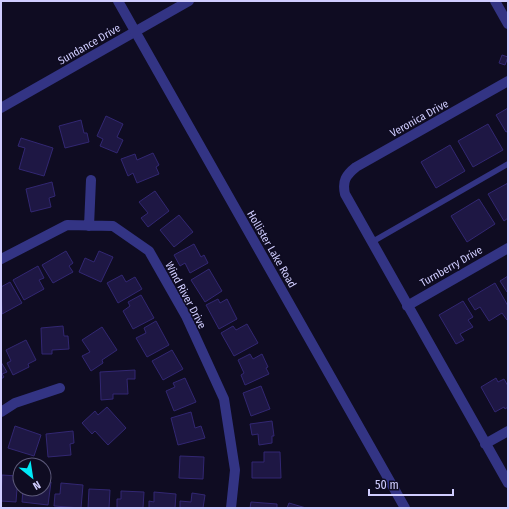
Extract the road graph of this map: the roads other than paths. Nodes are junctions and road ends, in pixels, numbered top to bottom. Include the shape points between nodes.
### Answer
1 (118, 1) edge
2 (189, 1) edge
3 (495, 1) edge
4 (508, 24) edge
5 (135, 32) junction
6 (508, 81) edge
7 (1, 108) edge
8 (508, 164) edge
9 (91, 180) dead end
10 (90, 226) junction
11 (372, 242) junction
12 (508, 248) edge
13 (1, 258) edge
14 (407, 306) junction
15 (60, 388) dead end
16 (1, 412) edge
17 (508, 431) edge
18 (485, 444) junction
19 (508, 483) edge
20 (231, 508) edge
21 (405, 508) edge

1 - 5 street, Hollister Lake Road
2 - 5 street, Sundance Drive
3 - 4 street
5 - 7 street, Sundance Drive
5 - 21 street, Hollister Lake Road
6 - 11 street, Veronica Drive via 349,172 344,179 344,194
8 - 11 lane
9 - 10 street
10 - 13 street, Wind River Drive via 67,225
10 - 20 street, Wind River Drive via 114,226 149,251 186,316 224,399 235,470
11 - 14 street
12 - 14 street, Turnberry Drive
14 - 18 street
15 - 16 street via 15,403
17 - 18 street
18 - 19 street

